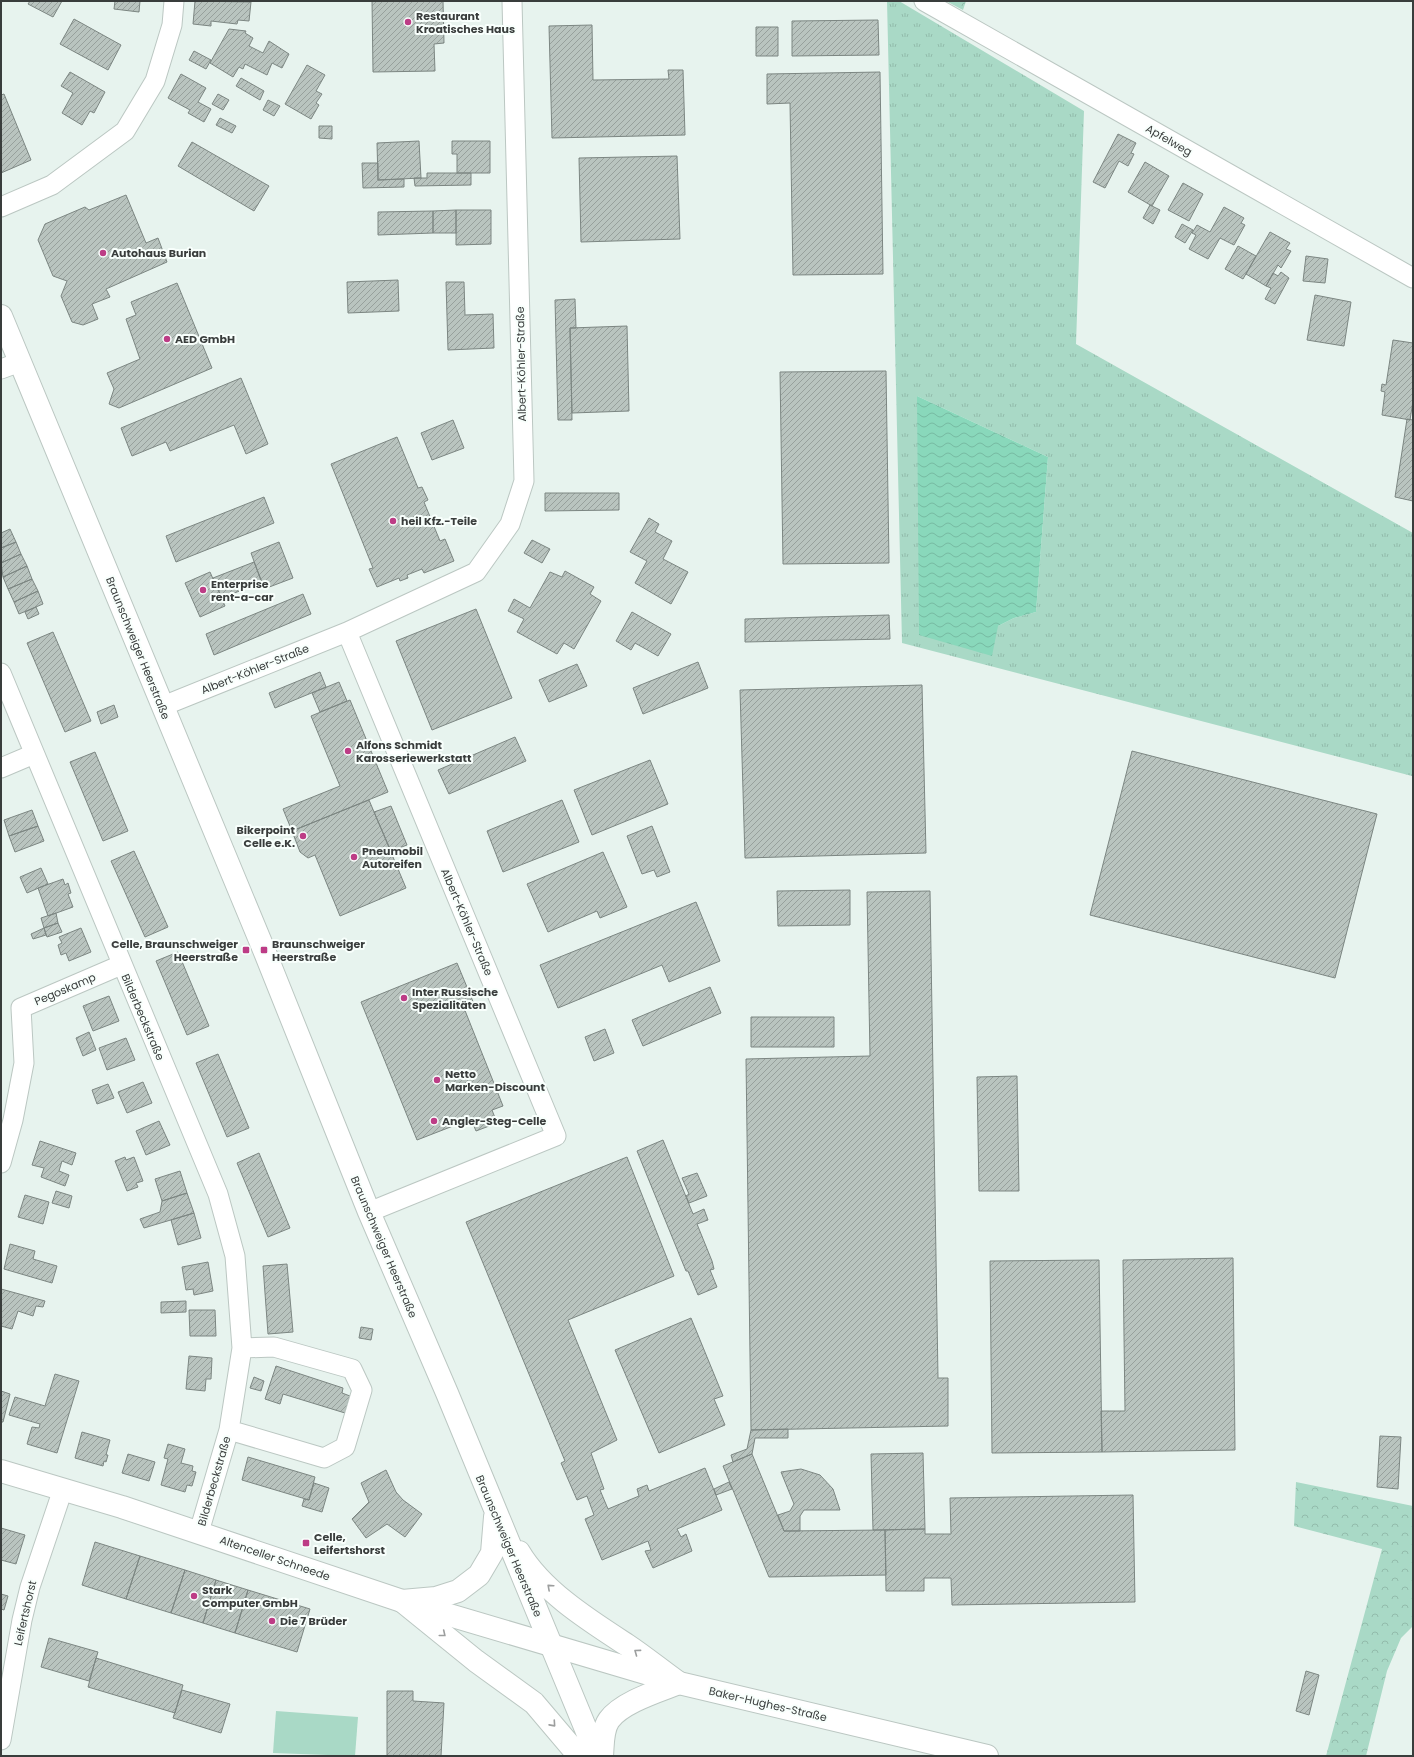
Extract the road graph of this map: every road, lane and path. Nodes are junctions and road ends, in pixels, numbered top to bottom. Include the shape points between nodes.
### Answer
1 (174, 1) edge
2 (512, 1) edge
3 (924, 1) edge
4 (1, 207) edge
5 (1413, 278) edge
6 (1, 316) edge
7 (10, 365) edge
8 (347, 632) junction
9 (1, 673) edge
10 (163, 706) junction
11 (34, 754) junction
12 (1, 768) edge
13 (121, 965) junction
14 (1, 1163) edge
15 (369, 1212) junction
16 (242, 1348) junction
17 (229, 1430) junction
18 (1, 1471) edge
19 (63, 1489) junction
20 (496, 1514) junction
21 (200, 1532) junction
22 (402, 1601) junction
23 (550, 1644) junction
24 (679, 1683) junction
25 (1, 1740) edge
26 (579, 1756) edge
27 (597, 1756) edge
28 (602, 1756) edge
29 (987, 1756) edge

1 - 4 street via 172,24 155,81 125,131 52,185
2 - 8 street, Albert-Köhler-Straße via 524,481 510,524 476,572
3 - 5 street, Apfelweg
6 - 7 main road, Braunschweiger Heerstraße
7 - 10 main road, Braunschweiger Heerstraße
8 - 10 street, Albert-Köhler-Straße
8 - 15 street, Albert-Köhler-Straße via 556,1136
9 - 11 street, Bilderbeckstraße
10 - 15 main road, Braunschweiger Heerstraße
11 - 12 street
11 - 13 street, Bilderbeckstraße
13 - 14 street, Pegoskamp via 21,1008 24,1063 13,1120
13 - 16 street, Bilderbeckstraße via 218,1194 236,1256
15 - 20 main road, Braunschweiger Heerstraße
16 - 17 street, Bilderbeckstraße
16 - 17 street, Bilderbeckstraße via 274,1347 352,1369 362,1390 345,1447 324,1458
17 - 21 street, Bilderbeckstraße
18 - 19 main road, Altenceller Schneede
19 - 21 main road, Altenceller Schneede
19 - 25 street, Leifertshorst via 30,1587
20 - 22 main road via 492,1553 479,1575 458,1591 436,1598
20 - 23 main road, Braunschweiger Heerstraße
24 -> 20 main road via 579,1613 544,1582 521,1555
21 - 22 main road, Altenceller Schneede
22 - 23 main road, Altenceller Schneede
22 -> 26 main road via 476,1661 534,1703
23 - 24 main road, Baker-Hughes-Straße
23 - 27 main road, Braunschweiger Heerstraße
24 - 28 main road via 640,1698 616,1714 609,1721 603,1737
24 - 29 main road, Baker-Hughes-Straße

